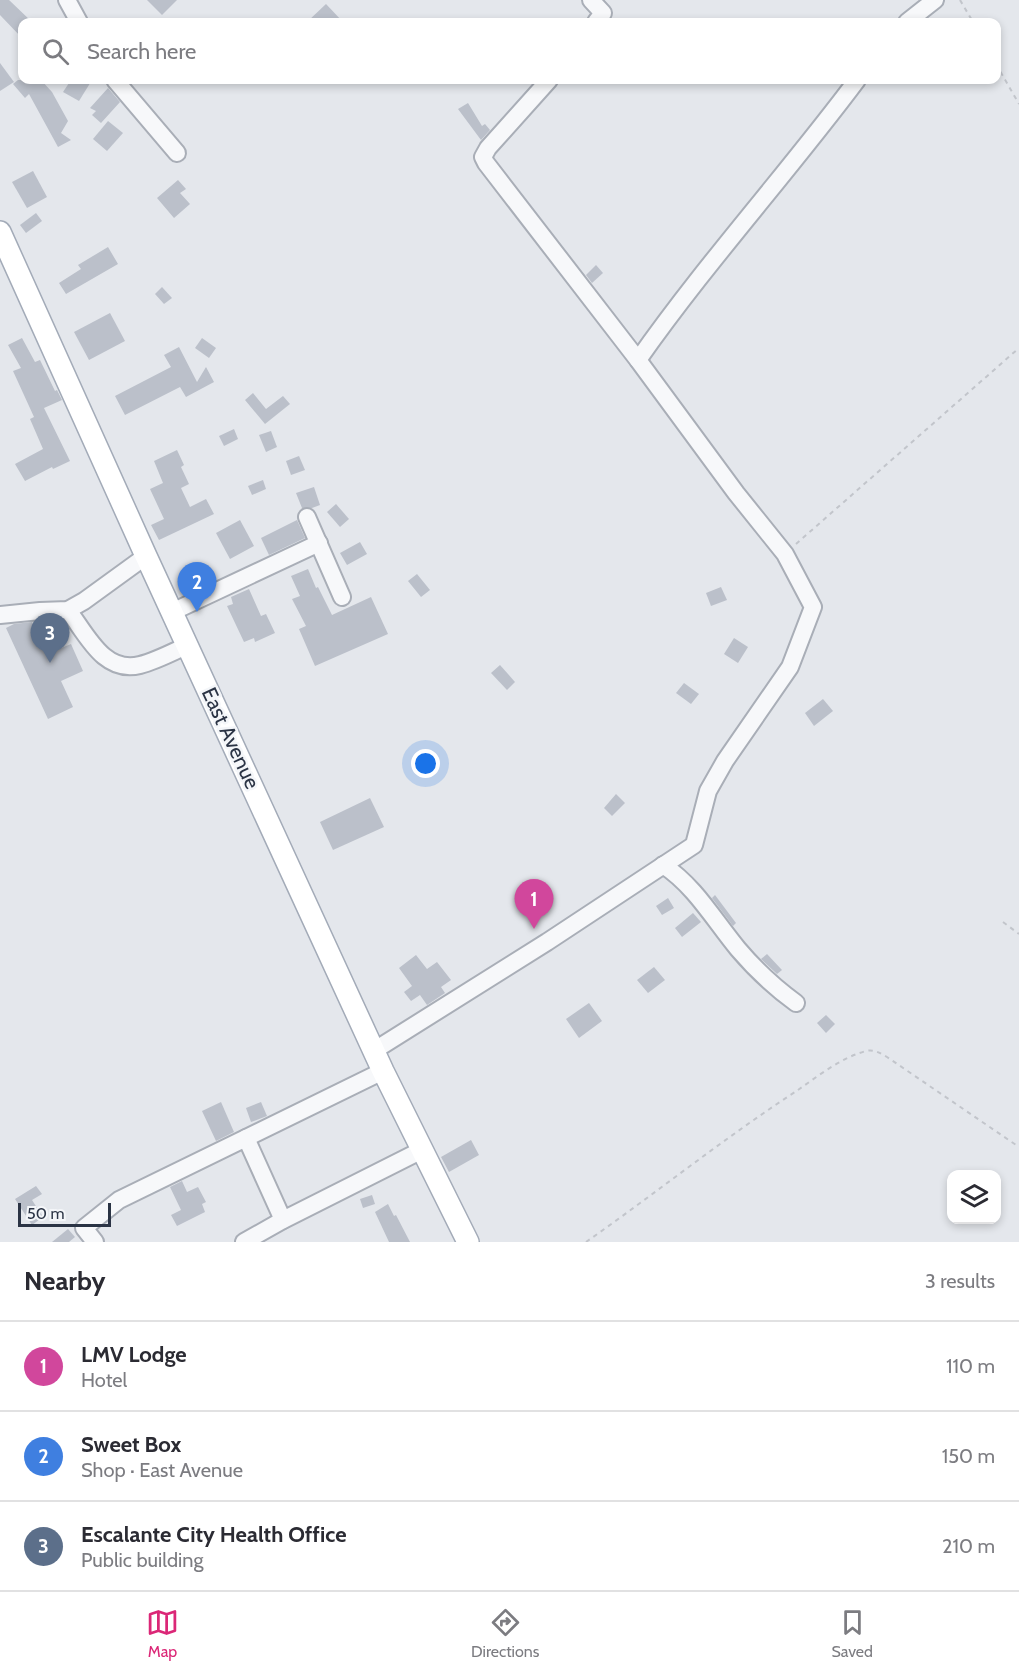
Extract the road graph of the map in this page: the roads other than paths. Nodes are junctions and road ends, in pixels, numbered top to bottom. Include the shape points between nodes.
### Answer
1 (67, 0) edge
2 (591, 0) edge
3 (934, 0) edge
4 (78, 18) edge
5 (599, 18) edge
6 (912, 18) edge
7 (118, 84) edge
8 (545, 84) edge
9 (854, 84) edge
10 (177, 153) dead end
11 (0, 232) edge
12 (638, 360) junction
13 (307, 517) dead end
14 (319, 543) junction
15 (146, 556) junction
16 (342, 597) dead end
17 (68, 610) junction
18 (172, 612) junction
19 (0, 615) edge
20 (188, 645) junction
21 (663, 865) junction
22 (796, 1003) dead end
23 (375, 1050) junction
24 (383, 1071) junction
25 (246, 1138) junction
26 (422, 1150) junction
27 (283, 1220) junction
28 (94, 1242) edge
29 (244, 1242) edge
30 (468, 1242) edge

1 - 4 street
2 - 5 street via 603,13
3 - 6 street
7 - 10 street
8 - 12 street via 483,157
9 - 12 street via 676,305
11 - 15 main road, East Avenue
12 - 21 street via 785,554 813,607 790,667 708,791 694,845
13 - 14 street
14 - 16 street
14 - 18 street
15 - 17 street
15 - 18 main road, East Avenue
17 - 19 street
17 - 20 street via 104,658 119,667 140,665
18 - 20 main road, East Avenue
20 - 23 main road, East Avenue
21 - 22 street via 681,877 768,982
21 - 23 street
23 - 24 main road, East Avenue
24 - 25 street
24 - 26 main road, East Avenue
25 - 27 street
25 - 28 street via 119,1200 84,1228
26 - 27 street
26 - 30 main road, East Avenue
27 - 29 street

